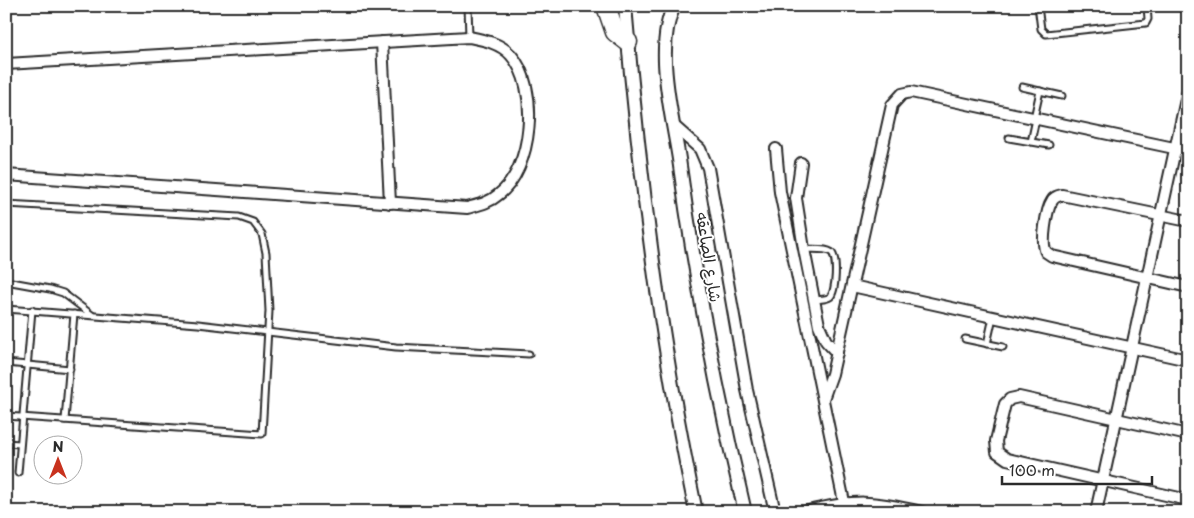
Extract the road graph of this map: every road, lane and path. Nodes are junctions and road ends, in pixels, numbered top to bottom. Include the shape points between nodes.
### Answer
1 (468, 6) edge
2 (606, 6) edge
3 (1038, 6) edge
4 (1147, 6) edge
5 (625, 7) edge
6 (672, 8) edge
7 (469, 37) junction
8 (382, 42) junction
9 (628, 42) junction
10 (6, 64) edge
11 (1022, 87) dead end
12 (1188, 90) edge
13 (1040, 91) junction
14 (1062, 96) dead end
15 (1035, 118) junction
16 (674, 126) junction
17 (1009, 138) dead end
18 (1031, 142) junction
19 (1049, 146) dead end
20 (1174, 148) junction
21 (776, 149) dead end
22 (1188, 152) edge
23 (801, 163) dead end
24 (6, 175) edge
25 (390, 203) junction
26 (6, 204) edge
27 (1159, 215) junction
28 (1188, 221) edge
29 (804, 249) junction
30 (1145, 278) junction
31 (6, 282) edge
32 (852, 286) junction
33 (1188, 287) edge
34 (814, 300) junction
35 (6, 308) edge
36 (32, 310) junction
37 (74, 314) junction
38 (92, 315) junction
39 (993, 317) junction
40 (269, 334) junction
41 (964, 339) dead end
42 (987, 344) junction
43 (1003, 347) dead end
44 (1131, 348) junction
45 (836, 353) junction
46 (529, 354) dead end
47 (1188, 360) edge
48 (6, 363) edge
49 (27, 366) junction
50 (70, 369) junction
51 (823, 399) junction
52 (6, 416) edge
53 (22, 417) junction
54 (1116, 418) junction
55 (65, 420) junction
56 (1188, 435) edge
57 (6, 443) edge
58 (20, 444) junction
59 (18, 473) dead end
60 (1102, 481) junction
61 (1188, 500) edge
62 (844, 502) junction
63 (696, 512) edge
64 (745, 512) edge
65 (775, 512) edge
66 (805, 512) edge
67 (922, 512) edge
68 (1096, 512) edge

1 - 7 lane
2 - 9 highway via 615,32
3 - 4 lane via 1041,29 1046,34 1146,22
5 - 9 street
6 - 16 street, شارع الصاعقه via 664,50
7 - 8 street
7 - 25 street via 485,40 511,55 525,78 530,99 530,122 519,164 508,186 485,204 467,208
8 - 10 street
8 - 25 street
9 - 63 street via 657,290
11 - 13 lane
12 - 20 street
13 - 14 lane
13 - 15 lane
15 - 18 lane
15 - 20 street
15 - 32 street via 911,92 898,97 892,105
16 - 64 street, شارع الصاعقه via 702,311
16 - 65 street via 700,149 708,168 747,390
17 - 18 lane
18 - 19 lane
20 - 22 street
20 - 27 street
21 - 51 street via 780,192
23 - 29 street via 796,198
24 - 25 street
26 - 40 lane via 239,217 253,222 262,234 266,253
27 - 28 street
27 - 30 street
27 - 30 street via 1065,195 1054,197 1050,204 1043,242 1049,255
29 - 34 street
29 - 34 lane via 828,251 836,261 832,294
30 - 33 street
30 - 44 street
31 - 38 lane via 50,288 63,293
32 - 39 street
32 - 45 street
34 - 45 street via 822,333
35 - 36 lane
36 - 37 lane
36 - 49 lane
37 - 38 lane
37 - 50 lane
38 - 40 lane
39 - 42 lane
39 - 44 street
40 - 46 lane via 396,347
40 - 55 lane via 262,434
41 - 42 lane
42 - 43 lane
44 - 47 street
44 - 54 street
45 - 51 street
48 - 49 lane
49 - 50 lane
49 - 53 lane
50 - 55 lane
51 - 62 street
52 - 53 lane
53 - 55 lane
53 - 58 lane
54 - 56 street
54 - 60 street
54 - 60 street via 1014,398 1003,407 997,452 1007,459
57 - 58 lane
58 - 59 lane
60 - 61 street
60 - 68 street
62 - 66 street
62 - 67 street via 876,502

